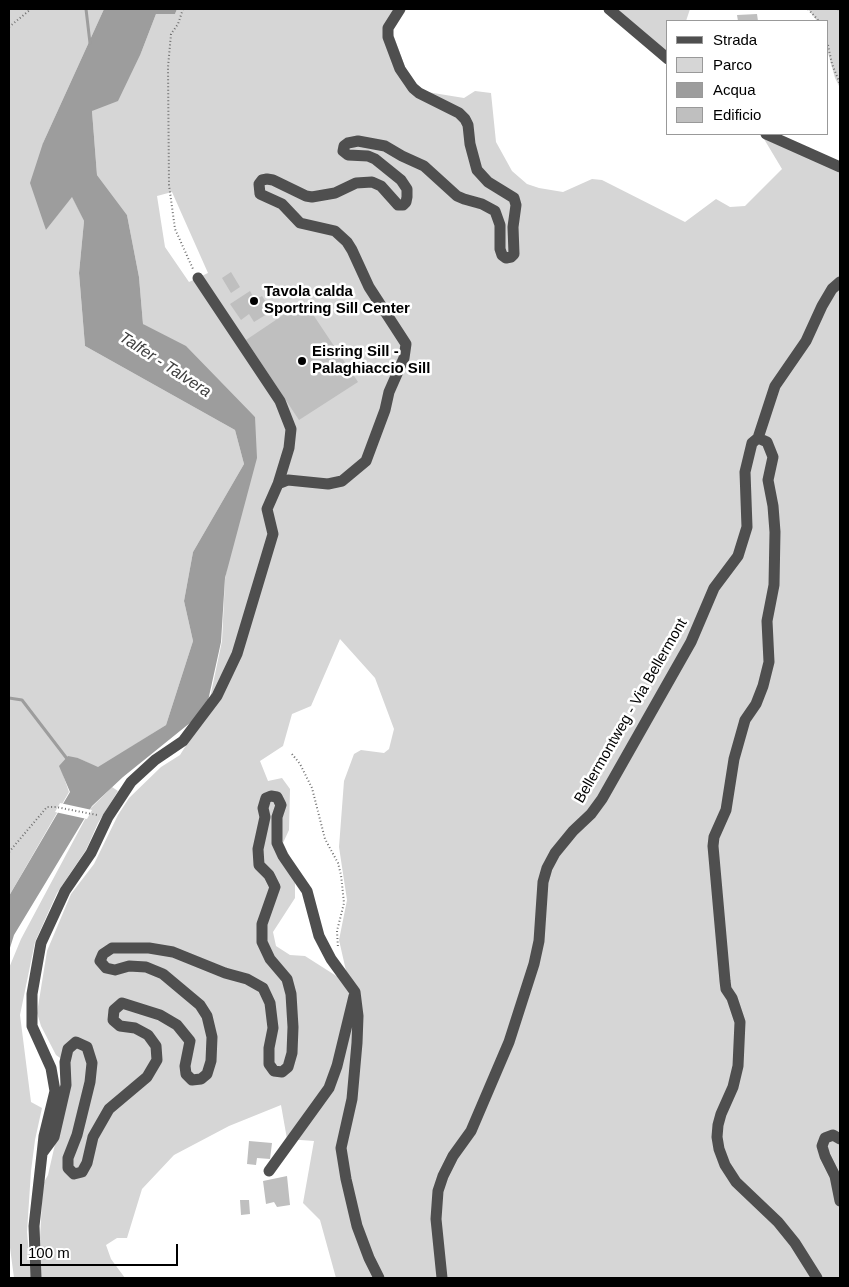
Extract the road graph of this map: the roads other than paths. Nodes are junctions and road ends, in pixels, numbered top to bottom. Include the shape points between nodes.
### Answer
1 (400, 9) edge
2 (609, 9) edge
3 (666, 56) edge
4 (768, 135) edge
5 (840, 167) edge
6 (198, 278) road end
7 (840, 282) edge
8 (758, 438) junction
9 (278, 484) junction
10 (355, 992) junction
11 (840, 1139) edge
12 (43, 1152) junction
13 (269, 1171) dead end
14 (840, 1202) edge
15 (36, 1278) edge
16 (379, 1278) edge
17 (442, 1278) edge
18 (817, 1278) edge

1 - 9 street via 388,28 388,37 400,68 419,93 465,119 477,170 488,182 514,198 514,254 506,258 502,255 500,225 495,211 457,196 424,166 385,146 358,141 348,143 343,151 348,156 375,159 401,180 407,189 406,202 402,205 372,182 356,183 335,193 312,197 273,180 262,180 260,194 282,204 300,224 335,231 347,242 369,287 406,344 404,358 366,461 342,481 328,484 288,480
2 - 3 street
4 - 5 street
6 - 9 street via 280,401 291,429
7 - 8 street, Bellermontweg - Via Bellermont via 832,289 806,341 775,386
8 - 17 street, Bellermontweg - Via Bellermont via 752,444 745,472 747,527 738,556 714,588 690,642 602,799 555,853 547,868 534,964 509,1042 471,1131 453,1156 438,1191 436,1219
8 - 18 street via 767,442 773,457 768,480 773,506 775,572 767,621 769,662 756,704 745,720 734,759 726,810 713,846 726,989 740,1022 738,1066 717,1136 725,1165 736,1182 778,1222
9 - 12 street via 267,509 273,534 237,654 217,696 183,742 136,776 108,816 92,853 65,891 41,943 32,994 32,1026 51,1068 54,1092
10 - 12 street via 331,959 319,936 307,891 277,843 281,805 277,797 266,798 258,849 259,865 275,887 262,924 262,942 292,994 292,1053 288,1067 282,1072 274,1071 269,1064 268,1048 273,1028 270,1003 263,988 173,952 112,948 103,954 100,962 106,968 146,967 163,974 200,1005 207,1016 212,1037 207,1074 192,1080 186,1074 190,1041 177,1025 160,1015 122,1003 114,1010 113,1020 120,1026 135,1028 156,1046 157,1060 148,1077 109,1109 93,1137 87,1164 82,1172 74,1174 68,1168 68,1158 77,1135 92,1063 87,1047 76,1042 68,1049 66,1085 54,1137
10 - 13 street via 337,1066 328,1088
10 - 16 street via 358,1016 352,1099 341,1148 357,1226
11 - 14 street via 833,1135 825,1138 822,1146
12 - 15 street via 34,1226

